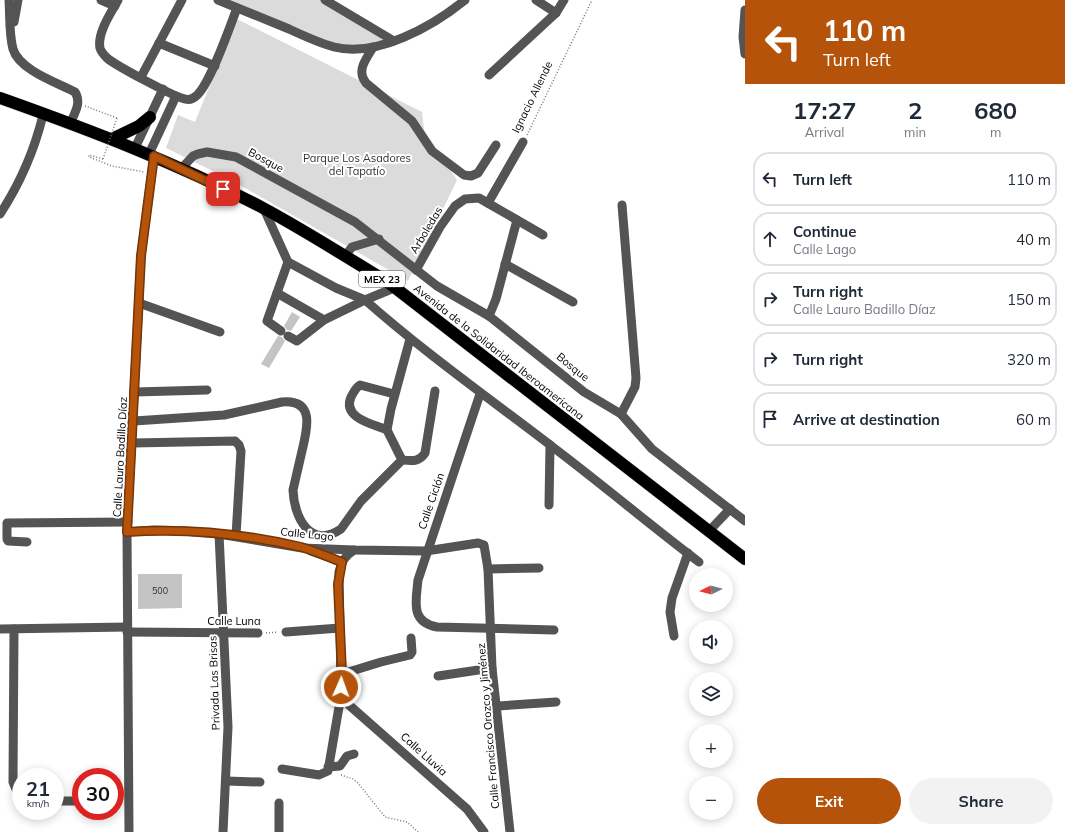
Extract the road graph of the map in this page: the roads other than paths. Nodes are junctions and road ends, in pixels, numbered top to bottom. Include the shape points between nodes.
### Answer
1 (9, 0) edge
2 (18, 0) edge
3 (101, 0) edge
4 (182, 0) edge
5 (218, 0) edge
6 (326, 0) edge
7 (465, 0) edge
8 (536, 0) edge
9 (564, 0) edge
10 (117, 3) edge
11 (237, 8) junction
12 (745, 10) edge
13 (556, 13) junction
14 (12, 36) junction
15 (744, 37) edge
16 (394, 41) junction
17 (160, 43) junction
18 (373, 47) junction
19 (745, 54) edge
20 (215, 66) junction
21 (489, 75) dead end
22 (142, 77) junction
23 (163, 89) junction
24 (176, 96) junction
25 (2, 98) edge
26 (43, 114) junction
27 (150, 117) junction
28 (70, 124) junction
29 (112, 139) junction
30 (523, 142) road end
31 (496, 145) dead end
32 (135, 148) junction
33 (152, 155) junction
34 (182, 169) junction
35 (488, 203) junction
36 (622, 205) dead end
37 (264, 209) junction
38 (1, 210) edge
39 (517, 220) junction
40 (543, 235) dead end
41 (379, 239) junction
42 (345, 256) junction
43 (288, 262) junction
44 (505, 264) junction
45 (416, 270) junction
46 (394, 288) junction
47 (277, 293) junction
48 (366, 300) junction
49 (573, 302) dead end
50 (139, 303) junction
51 (489, 316) junction
52 (324, 320) junction
53 (220, 332) dead end
54 (410, 339) junction
55 (208, 390) dead end
56 (436, 391) dead end
57 (135, 392) junction
58 (394, 394) junction
59 (480, 394) junction
60 (621, 414) junction
61 (134, 421) junction
62 (388, 430) junction
63 (133, 443) junction
64 (550, 445) junction
65 (402, 460) junction
66 (548, 505) dead end
67 (730, 509) junction
68 (745, 521) edge
69 (128, 522) junction
70 (127, 532) junction
71 (219, 534) junction
72 (713, 534) junction
73 (236, 536) junction
74 (27, 542) dead end
75 (484, 545) joint
76 (302, 548) junction
77 (745, 549) edge
78 (354, 550) junction
79 (426, 551) junction
80 (688, 553) junction
81 (745, 559) edge
82 (342, 562) junction
83 (699, 562) dead end
84 (539, 568) dead end
85 (488, 569) junction
86 (14, 628) junction
87 (340, 628) junction
88 (0, 629) edge
89 (127, 629) junction
90 (491, 629) junction
91 (554, 630) dead end
92 (286, 632) road end
93 (224, 633) junction
94 (258, 633) road end
95 (674, 636) dead end
96 (411, 638) dead end
97 (492, 668) junction
98 (342, 674) junction
99 (438, 676) dead end
100 (344, 697) junction
101 (556, 702) dead end
102 (498, 706) junction
103 (354, 754) dead end
104 (13, 768) edge
105 (282, 769) dead end
106 (326, 771) junction
107 (226, 781) junction
108 (260, 782) dead end
109 (280, 803) dead end
110 (129, 832) edge
111 (224, 832) edge
112 (279, 832) edge
113 (484, 832) edge
114 (510, 832) edge

1 - 14 street
2 - 14 street
3 - 10 street
4 - 17 street
5 - 11 street
6 - 16 street
7 - 16 street via 450,12
8 - 13 street
9 - 13 street
10 - 22 street via 102,34 100,48 108,59
11 - 18 street via 335,48
11 - 20 street
12 - 15 street
13 - 21 street
14 - 28 street via 13,50 19,61 32,71 75,92 78,104
15 - 19 street
16 - 18 street
17 - 20 street
17 - 22 street
18 - 31 street via 361,69 361,76 412,121 432,151 464,175 471,176 478,173
20 - 24 street via 197,96 186,99
22 - 23 street
23 - 24 street
23 - 27 street
24 - 33 street, Calle Lauro Badillo Díaz
25 - 26 highway, Avenida de la Solidaridad Iberoamericana / MEX 23
26 - 28 highway, Avenida de la Solidaridad Iberoamericana / MEX 23
26 - 38 street via 38,137 20,183
27 - 29 highway via 139,126
27 - 32 street
28 - 29 highway, Avenida de la Solidaridad Iberoamericana / MEX 23
29 - 32 highway, Avenida de la Solidaridad Iberoamericana / MEX 23
30 - 35 street, Ignacio Allende
32 - 33 highway, Avenida de la Solidaridad Iberoamericana / MEX 23
33 - 34 highway, Avenida de la Solidaridad Iberoamericana / MEX 23
33 - 50 street, Calle Lauro Badillo Díaz via 141,256
34 - 37 highway, Avenida de la Solidaridad Iberoamericana / MEX 23
34 - 41 street, Bosque via 193,156 207,152 236,158 355,222
35 - 39 street, Arboledas
35 - 45 street, Arboledas via 479,198 464,199 455,206
36 - 60 street via 636,378 635,387
37 - 42 highway, Avenida de la Solidaridad Iberoamericana / MEX 23
37 - 43 street
39 - 40 street, Arboledas
39 - 44 street
41 - 42 street via 352,247
41 - 45 street, Bosque
42 - 46 highway, Avenida de la Solidaridad Iberoamericana / MEX 23
43 - 47 street
43 - 48 street via 336,288
44 - 49 street
44 - 51 street
45 - 51 street, Bosque via 437,286
46 - 48 street
46 - 72 highway, Avenida de la Solidaridad Iberoamericana / MEX 23
47 - 52 street
47 - 52 street via 267,321 297,341
48 - 52 street
48 - 54 street
50 - 53 street
50 - 57 street, Calle Lauro Badillo Díaz
51 - 60 street, Bosque via 584,392
54 - 58 street
54 - 59 street
55 - 57 street
56 - 65 street via 425,453 421,459 415,461
57 - 61 street, Calle Lauro Badillo Díaz
58 - 62 street
58 - 62 street via 360,385 356,387 349,403 350,410 356,417
59 - 64 street
59 - 79 street, Calle Ciclón
60 - 67 street, Bosque via 652,449
61 - 63 street, Calle Lauro Badillo Díaz
61 - 65 street via 224,415 290,401 301,406 307,416 307,430 293,490 293,501 300,520 309,532 327,535 341,529 361,501
62 - 65 street
63 - 69 street, Calle Lauro Badillo Díaz
63 - 73 street via 235,441 241,451
64 - 66 street
64 - 80 street
67 - 68 street, Bosque
67 - 72 street
69 - 70 street, Calle Lauro Badillo Díaz
69 - 74 street via 8,523 8,541
70 - 71 street, Calle Lago via 154,530
70 - 89 street, Calle Lauro Badillo Díaz
71 - 73 street, Calle Lago
71 - 93 street, Privada Las Brisas
72 - 77 highway
72 - 81 highway, Avenida de la Solidaridad Iberoamericana / MEX 23
73 - 76 street, Calle Lago
75 - 79 street, Calle Lago via 478,543
75 - 85 street, Calle Francisco Orozco y Jiménez
76 - 78 street, Calle Lago
76 - 82 street
78 - 79 street, Calle Lago
78 - 82 street
79 - 90 street, Calle Ciclón via 418,580 416,605 419,618 428,626 437,628
80 - 83 street
80 - 95 street via 672,598 670,612
82 - 87 street via 338,584
84 - 85 street
85 - 90 street, Calle Francisco Orozco y Jiménez
86 - 88 street, Calle Luna
86 - 89 street, Calle Luna
86 - 104 street
87 - 92 street
87 - 98 street
89 - 93 street, Calle Luna
89 - 110 street, Calle Lauro Badillo Díaz
90 - 91 street
90 - 97 street, Calle Francisco Orozco y Jiménez
93 - 94 street, Calle Luna
93 - 107 street, Privada Las Brisas via 228,727
96 - 98 street via 410,655
97 - 99 street
97 - 102 street, Calle Francisco Orozco y Jiménez
98 - 100 street via 341,687
100 - 106 street via 339,707
100 - 113 street, Calle Lluvia via 349,705 467,808
101 - 102 street
102 - 114 street, Calle Francisco Orozco y Jiménez
103 - 106 street via 347,756 340,766
105 - 106 street via 314,775
107 - 108 street
107 - 111 street, Privada Las Brisas
109 - 112 street

